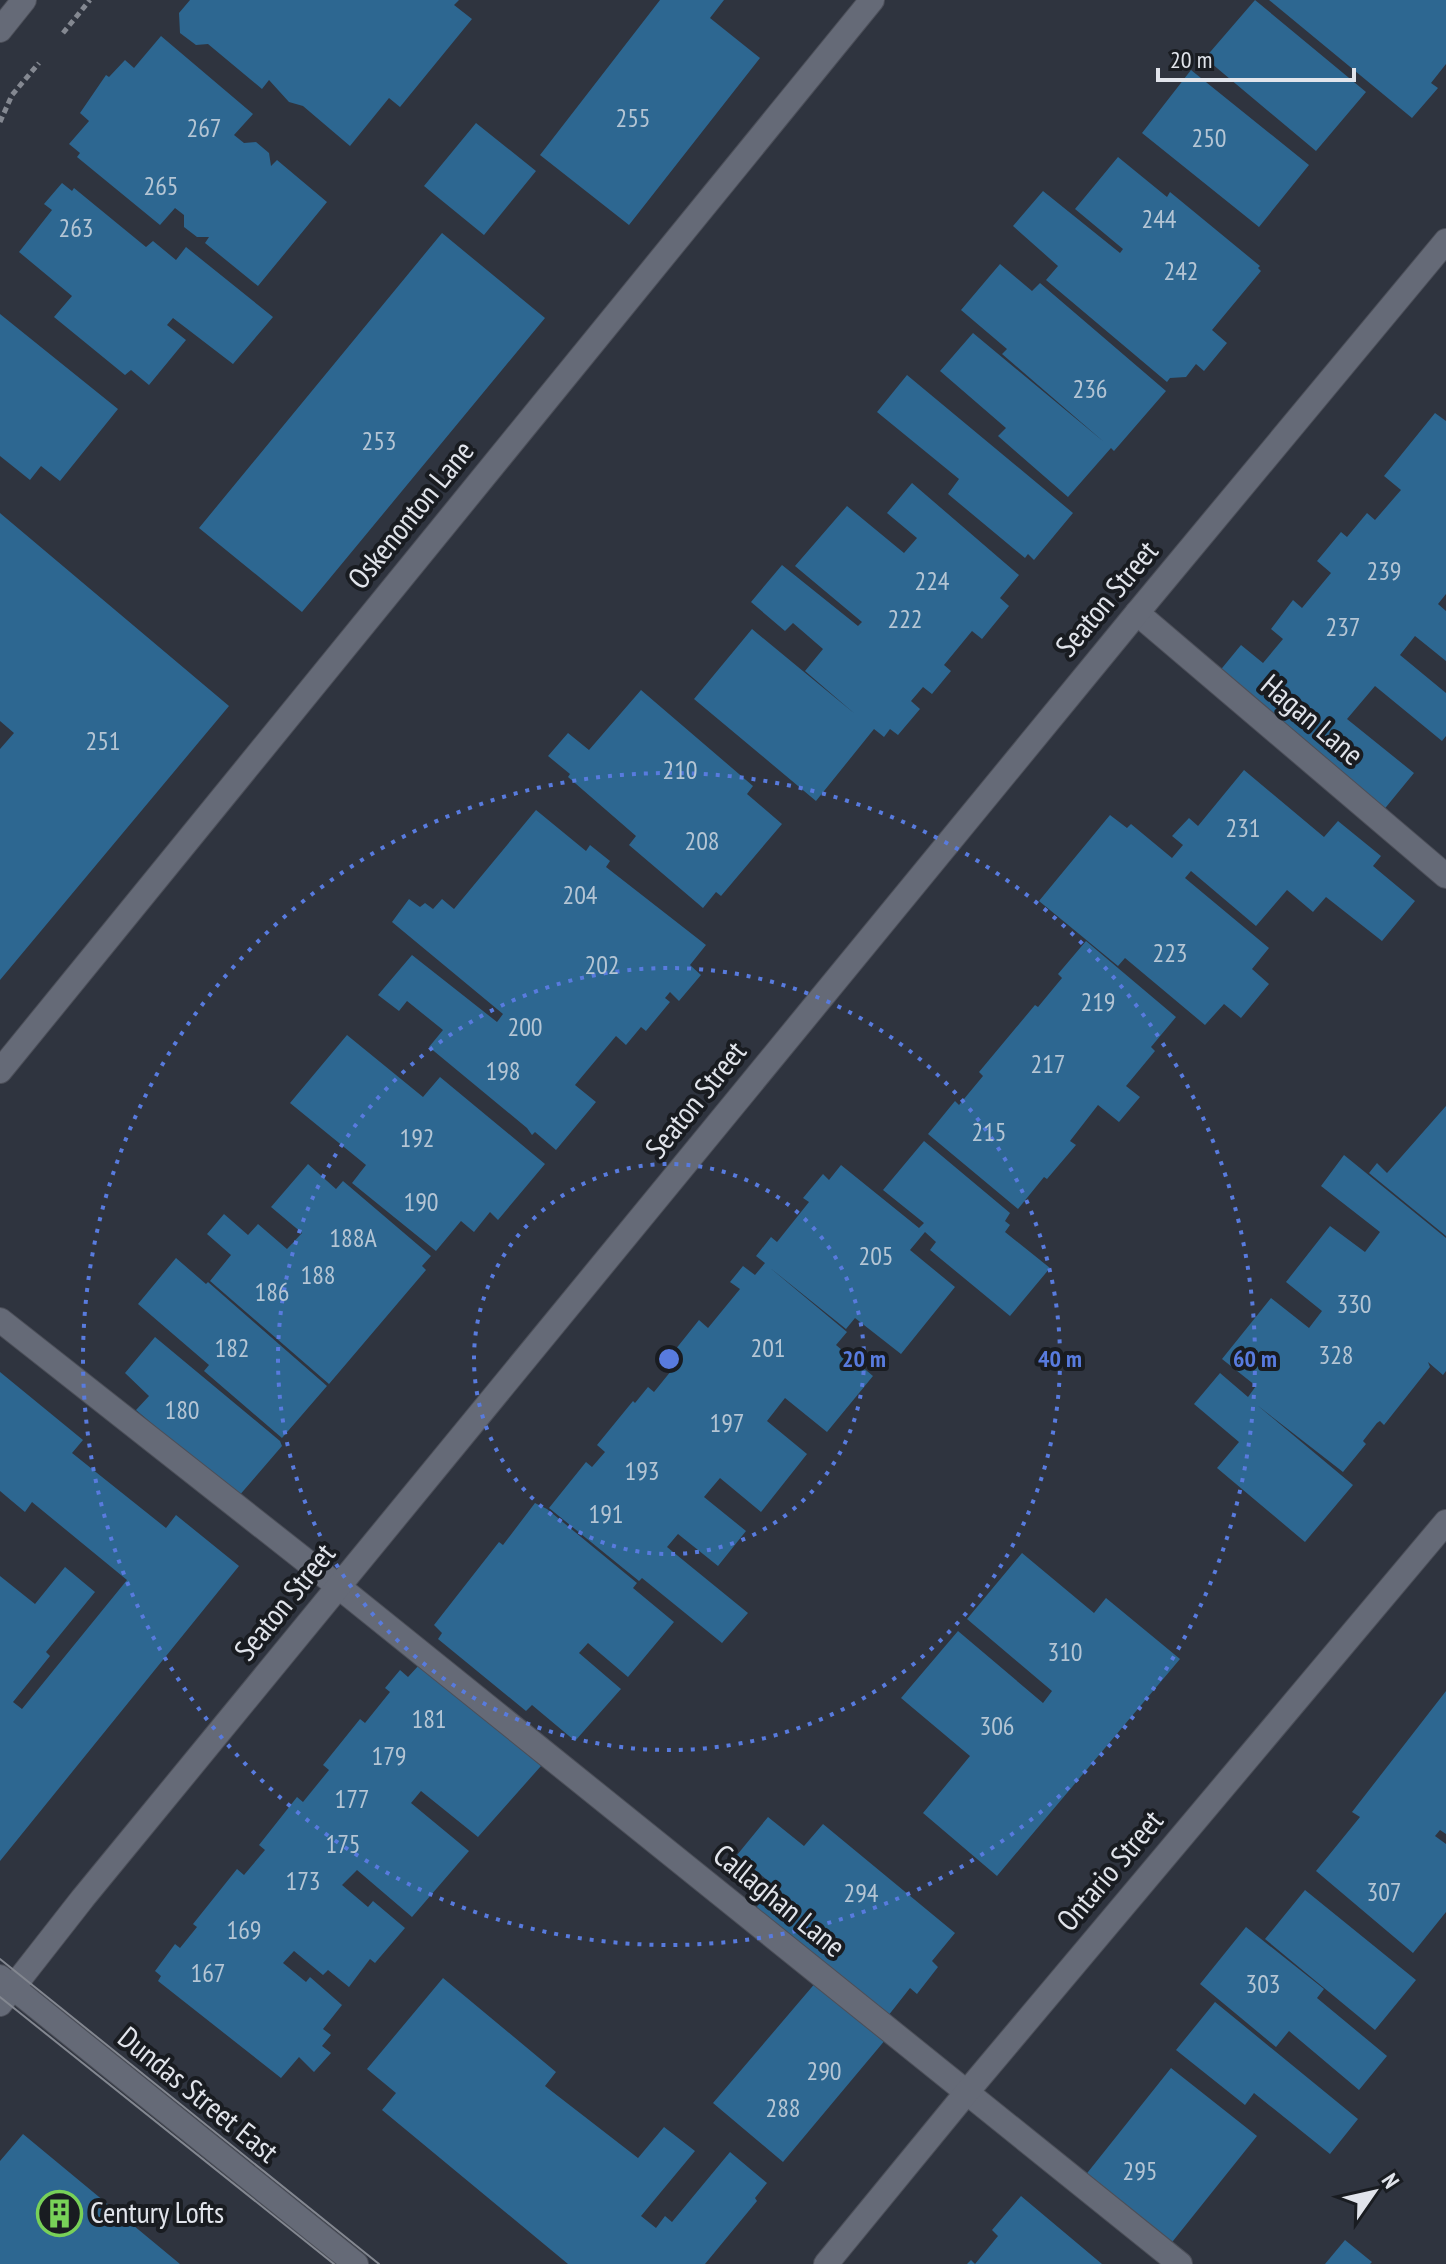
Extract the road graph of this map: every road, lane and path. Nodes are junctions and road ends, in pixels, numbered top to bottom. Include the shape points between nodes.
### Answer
1 (24, 0) edge
2 (90, 0) edge
3 (872, 0) edge
4 (0, 30) edge
5 (61, 36) dead end
6 (41, 59) dead end
7 (0, 122) edge
8 (1446, 241) edge
9 (1137, 613) junction
10 (1446, 876) edge
11 (0, 1071) edge
12 (0, 1320) edge
13 (1446, 1522) edge
14 (339, 1587) junction
15 (4, 1989) edge
16 (967, 2092) junction
17 (356, 2264) edge
18 (826, 2264) edge
19 (1180, 2264) edge

1 - 4 street
2 - 5 path
3 - 11 street, Oskenonton Lane
6 - 7 path via 12,95
8 - 9 street, Seaton Street
9 - 10 street, Hagan Lane
9 - 14 street, Seaton Street
12 - 14 street, Callaghan Lane
13 - 16 street, Ontario Street
14 - 15 street, Seaton Street
14 - 16 street, Callaghan Lane
15 - 17 street, Dundas Street East
16 - 18 street, Ontario Street
16 - 19 street, Callaghan Lane

